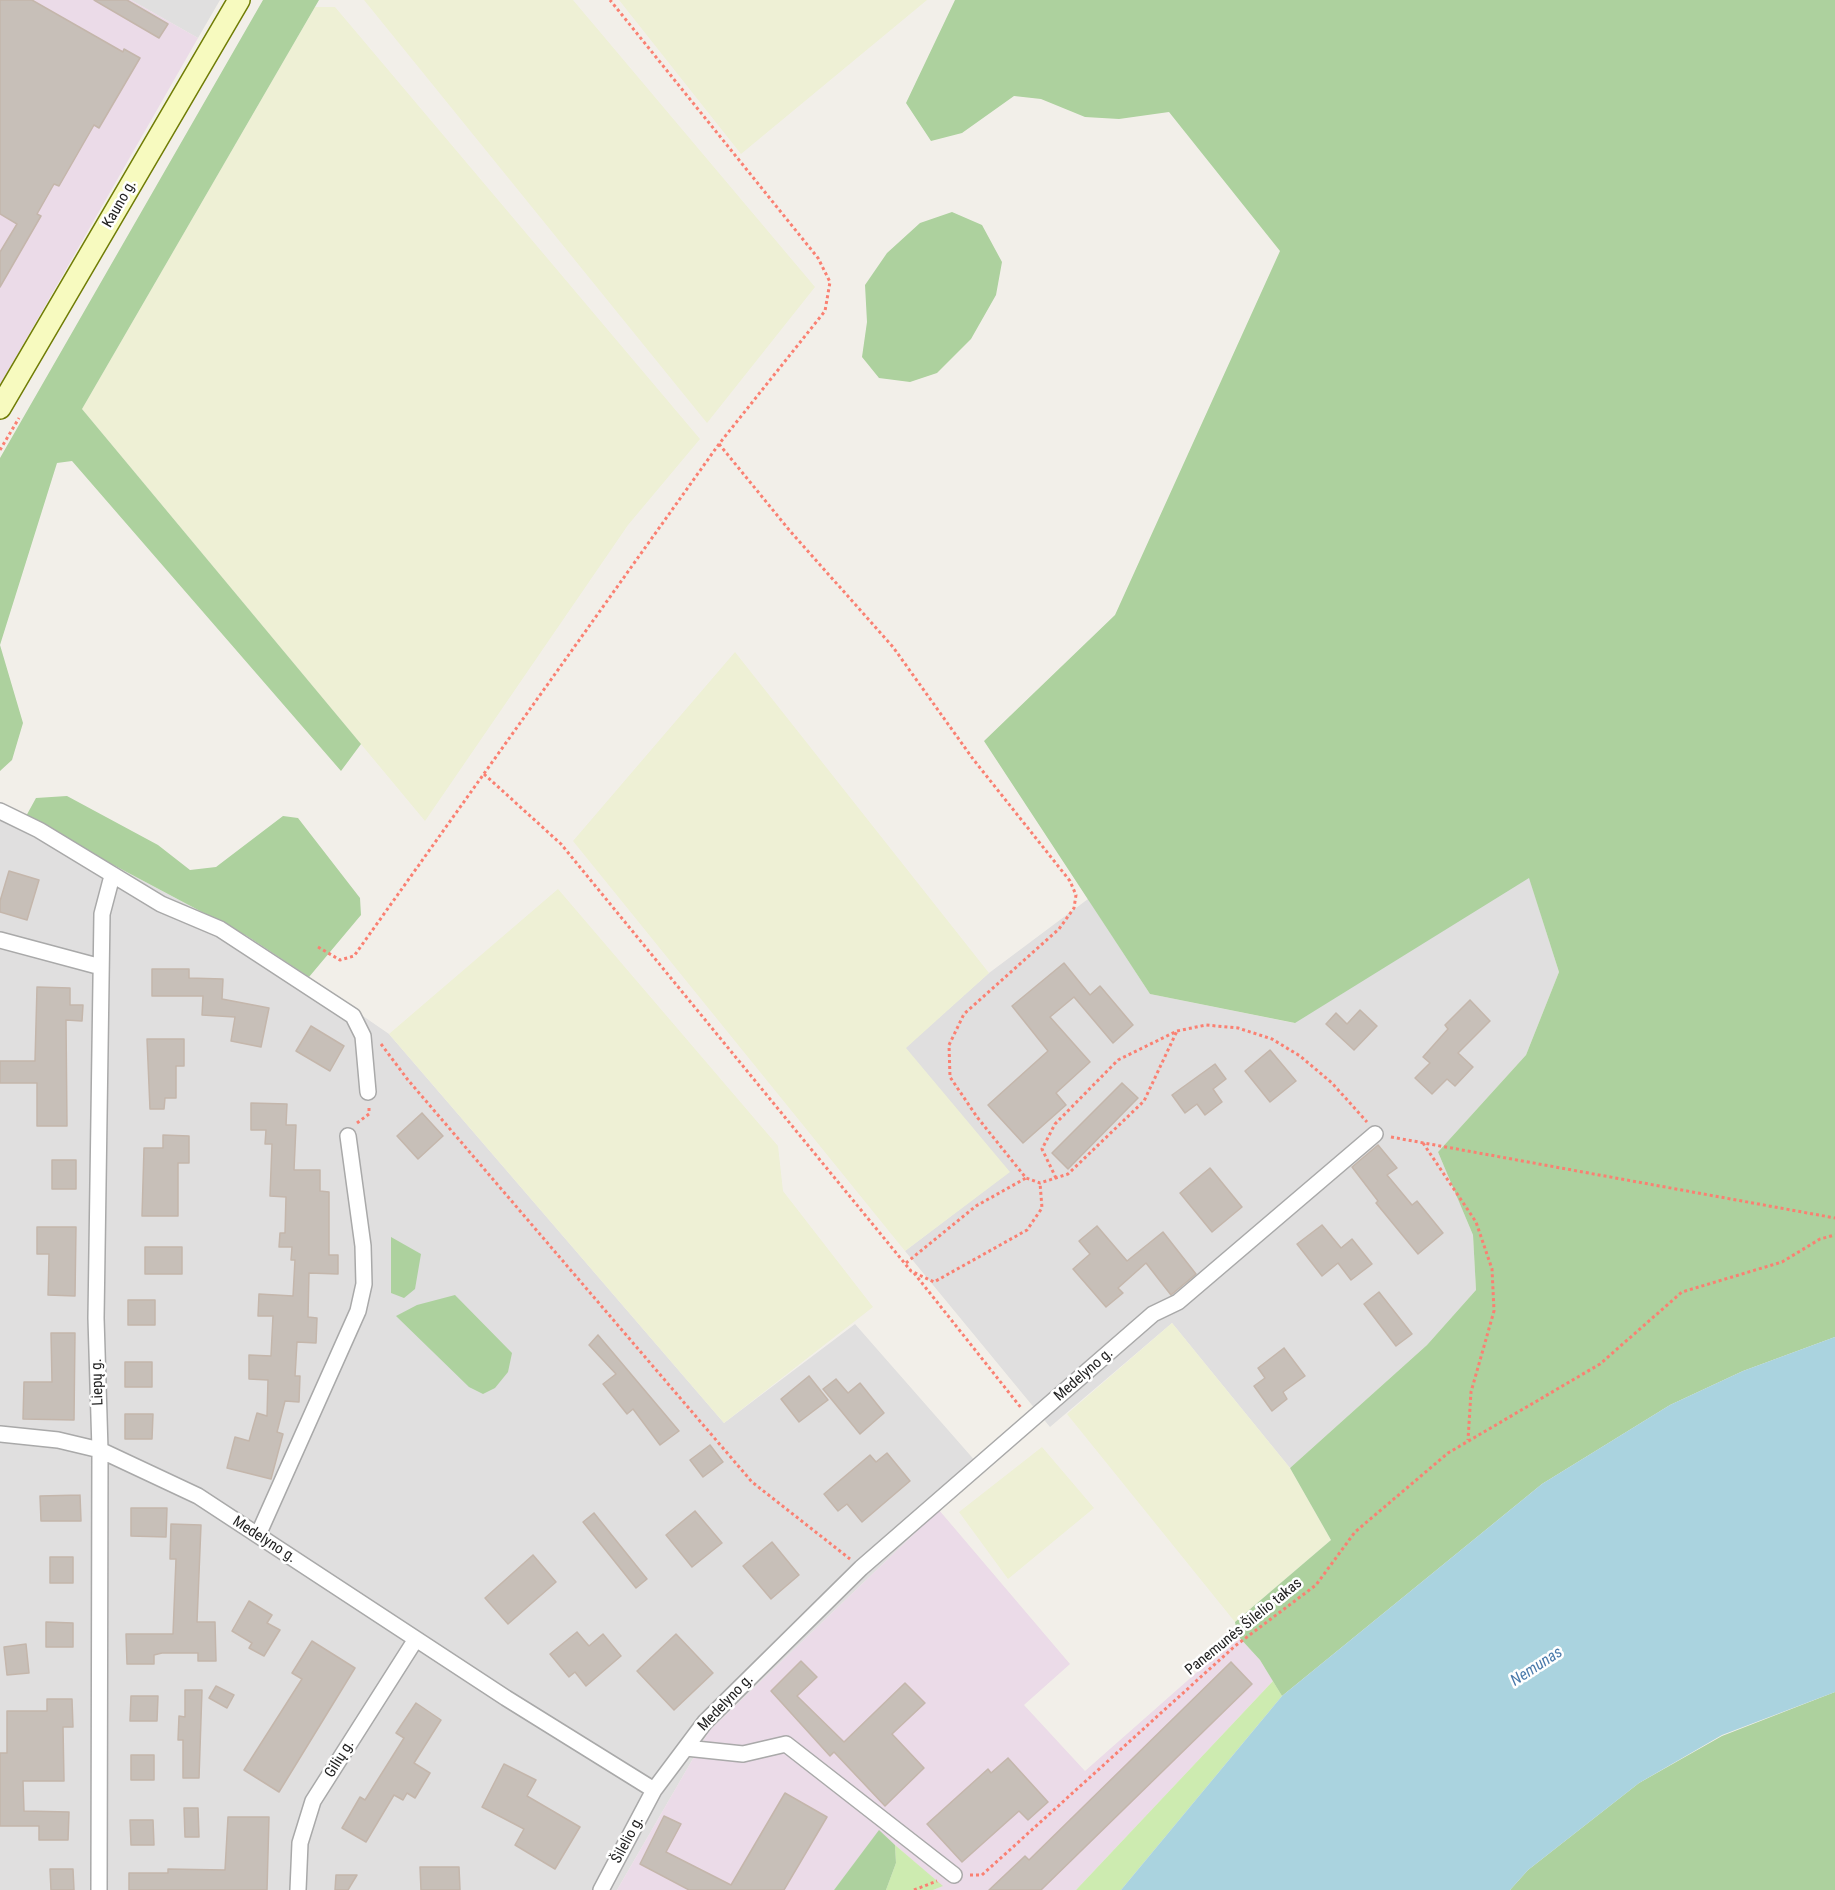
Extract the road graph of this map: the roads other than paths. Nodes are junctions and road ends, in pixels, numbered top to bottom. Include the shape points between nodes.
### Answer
1 (239, 0) edge
2 (0, 408) edge
3 (0, 811) edge
4 (112, 876) junction
5 (0, 940) edge
6 (101, 967) junction
7 (368, 1092) road end
8 (1375, 1134) road end
9 (348, 1136) road end
10 (0, 1434) edge
11 (100, 1450) junction
12 (258, 1535) junction
13 (416, 1640) junction
14 (686, 1748) junction
15 (654, 1790) junction
16 (954, 1875) road end
17 (99, 1890) edge
18 (298, 1890) edge
19 (601, 1890) edge

1 - 2 street, Kauno g.
3 - 4 street via 39,830
4 - 6 street, Liepų g. via 102,914
4 - 7 street via 160,904 219,929 353,1016 363,1036
5 - 6 street
6 - 11 street, Liepų g. via 96,1318
8 - 14 street, Medelyno g. via 1178,1302 1153,1314 861,1568 705,1722
9 - 12 street via 363,1246 364,1284 358,1311
10 - 11 street, Medelyno g. via 58,1440
11 - 12 street, Medelyno g. via 198,1496
11 - 17 street, Liepų g.
12 - 13 street, Medelyno g.
13 - 15 street, Medelyno g.
13 - 18 street, Gilių g. via 313,1801 300,1843
14 - 15 street, Medelyno g.
14 - 16 street via 744,1754 786,1744
15 - 19 street, Šilelio g.

